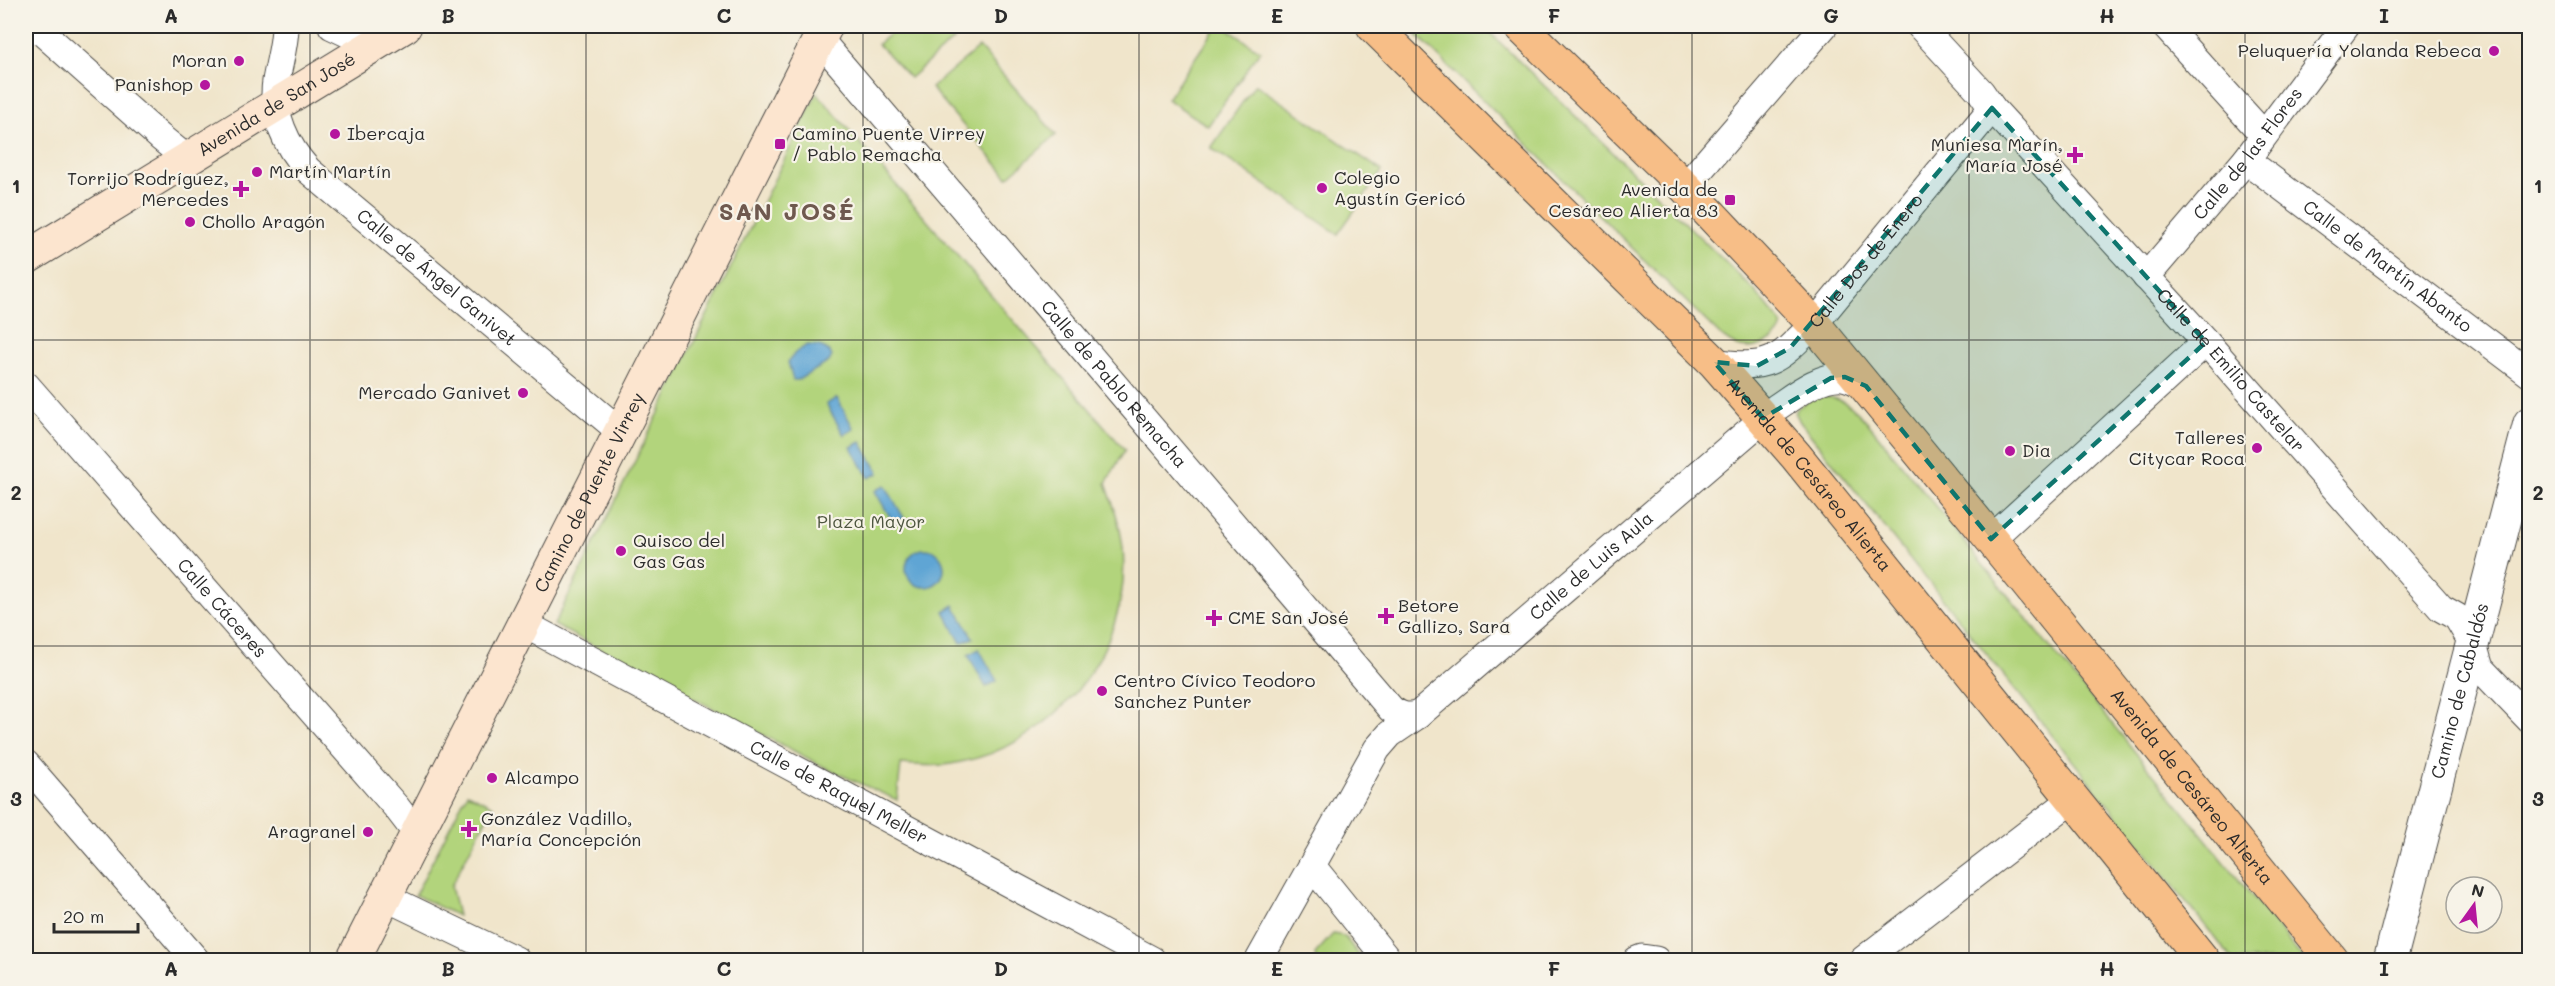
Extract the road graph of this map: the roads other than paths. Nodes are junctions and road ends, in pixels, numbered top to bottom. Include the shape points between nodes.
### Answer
1 (35, 26) edge
2 (285, 26) edge
3 (332, 26) edge
4 (1373, 26) edge
5 (1520, 26) edge
6 (1824, 26) edge
7 (1920, 26) edge
8 (2166, 26) edge
9 (2346, 26) edge
10 (395, 32) edge
11 (822, 32) edge
12 (276, 105) junction
13 (1992, 108) junction
14 (2263, 134) junction
15 (187, 159) junction
16 (2246, 159) junction
17 (1685, 187) junction
18 (26, 258) edge
19 (2146, 277) junction
20 (1814, 324) junction
21 (2206, 342) junction
22 (1714, 362) junction
23 (2529, 374) edge
24 (26, 385) edge
25 (1866, 387) junction
26 (1763, 418) junction
27 (2529, 423) edge
28 (621, 432) junction
29 (1991, 539) junction
30 (524, 624) junction
31 (2473, 644) junction
32 (1418, 714) junction
33 (2529, 720) edge
34 (26, 764) edge
35 (2074, 798) junction
36 (417, 834) junction
37 (1312, 866) junction
38 (385, 897) junction
39 (196, 960) edge
40 (353, 960) edge
41 (516, 960) edge
42 (1152, 960) edge
43 (1259, 960) edge
44 (1388, 960) edge
45 (1637, 960) edge
46 (1656, 960) edge
47 (1863, 960) edge
48 (2203, 960) edge
49 (2332, 960) edge
50 (2390, 960) edge

1 - 15 street
2 - 12 street, Calle de Ángel Ganivet
3 - 10 street via 351,34
4 - 22 main road, Avenida de Cesáreo Alierta
5 - 17 main road, Avenida de Cesáreo Alierta
6 - 17 street
7 - 13 street, Calle de Emilio Castelar
8 - 14 street
9 - 14 street, Calle de las Flores
10 - 12 main road, Avenida de San José
11 - 28 main road, Camino de Puente Virrey
11 - 32 street, Calle de Pablo Remacha via 1391,709 1407,717
12 - 15 main road, Avenida de San José
12 - 28 street, Calle de Ángel Ganivet via 286,139 308,170
13 - 19 street, Calle de Emilio Castelar
13 - 20 street, Calle Dos de Enero
14 - 16 street, Calle de las Flores
15 - 18 main road, Avenida de San José
16 - 19 street, Calle de las Flores
16 - 23 street, Calle de Martín Abanto
17 - 20 main road, Avenida de Cesáreo Alierta
19 - 21 street, Calle de Emilio Castelar
20 - 22 street, Calle Dos de Enero via 1790,348 1767,363 1746,366
20 - 25 main road, Avenida de Cesáreo Alierta
21 - 29 street
21 - 31 street, Calle de Emilio Castelar via 2441,608 2457,617
22 - 26 main road, Avenida de Cesáreo Alierta
24 - 36 street, Calle Cáceres
25 - 26 street, Calle de Luis Aula via 1845,377 1831,378 1790,398
25 - 29 main road, Avenida de Cesáreo Alierta
26 - 32 street, Calle de Luis Aula
26 - 35 main road, Avenida de Cesáreo Alierta
27 - 31 street, Camino de Cabaldós
28 - 30 main road, Camino de Puente Virrey
29 - 49 main road, Avenida de Cesáreo Alierta
30 - 36 main road, Camino de Puente Virrey
30 - 42 street, Calle de Raquel Meller
31 - 33 street, Calle de Emilio Castelar via 2480,668
31 - 50 street, Camino de Cabaldós
32 - 37 street, Calle de Luis Aula via 1382,742
34 - 39 street
35 - 47 street
35 - 48 main road, Avenida de Cesáreo Alierta
36 - 38 main road, Camino de Puente Virrey
37 - 43 street, Calle de Luis Aula
37 - 44 street
38 - 40 main road, Camino de Puente Virrey
38 - 41 street
45 - 46 street

